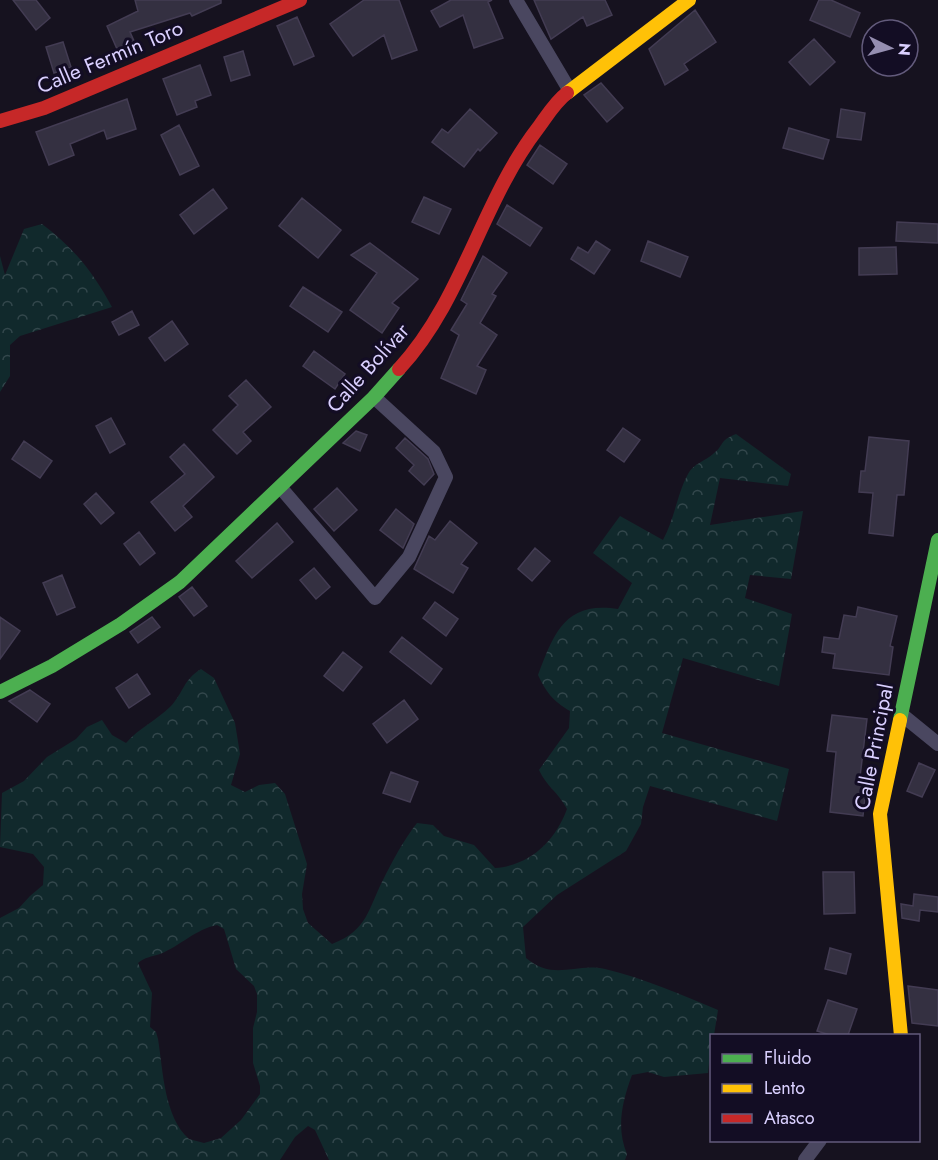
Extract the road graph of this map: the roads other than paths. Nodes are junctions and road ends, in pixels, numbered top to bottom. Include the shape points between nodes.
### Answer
1 (300, 0) edge
2 (516, 0) edge
3 (689, 0) edge
4 (570, 92) junction
5 (0, 121) edge
6 (374, 397) junction
7 (281, 488) junction
8 (938, 540) edge
9 (0, 692) edge
10 (901, 714) junction
11 (938, 744) edge
12 (901, 1034) edge
13 (818, 1142) edge
14 (805, 1160) edge

1 - 5 street, Calle Fermín Toro via 44,108
2 - 4 street
3 - 4 street, Calle Bolívar
4 - 6 street, Calle Bolívar via 561,98 521,150 458,283 419,348
6 - 7 street, Calle Bolívar
6 - 7 street via 434,452 446,477 410,557 375,598
7 - 9 street, Calle Bolívar via 180,582 111,630
8 - 10 street, Calle Principal
10 - 11 street
10 - 12 street, Calle Principal via 880,814
13 - 14 street

